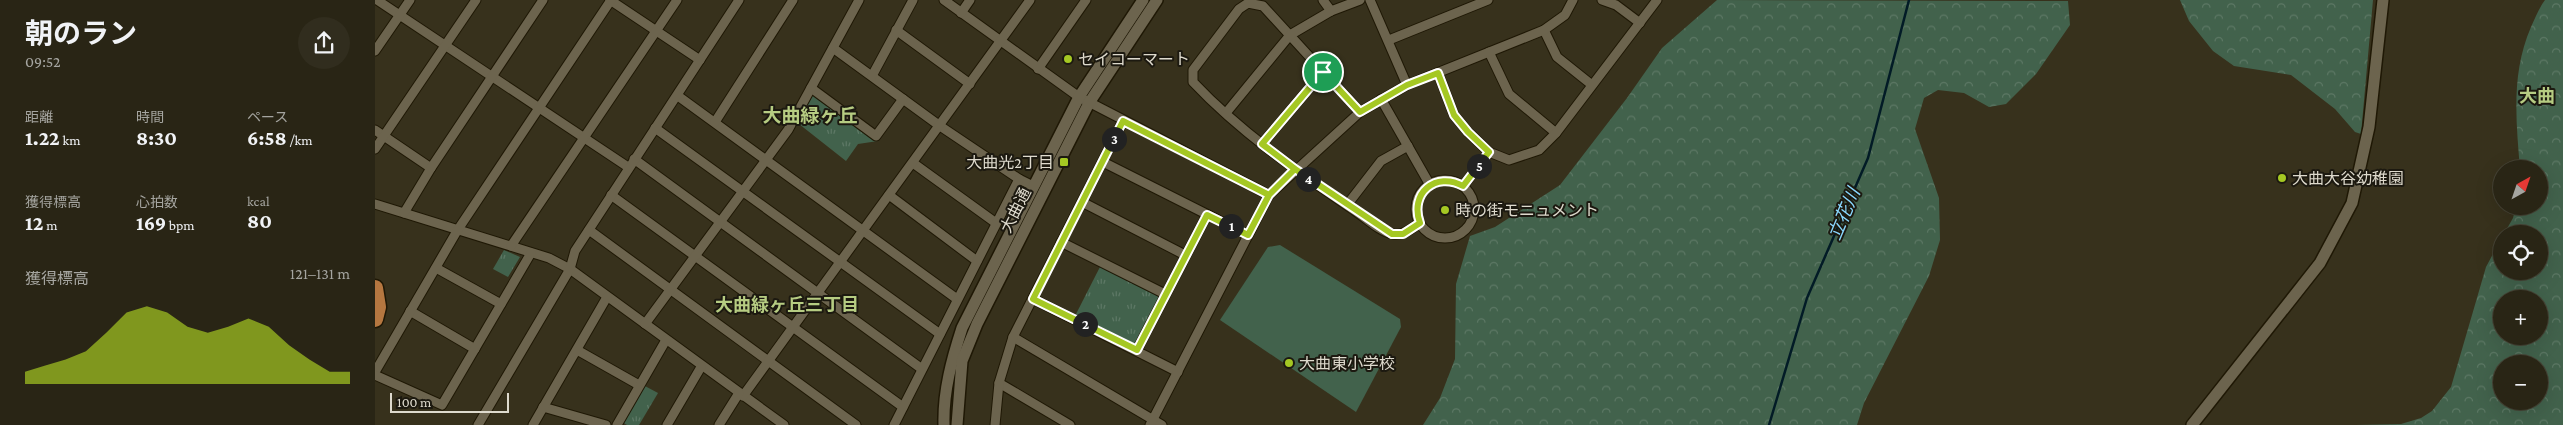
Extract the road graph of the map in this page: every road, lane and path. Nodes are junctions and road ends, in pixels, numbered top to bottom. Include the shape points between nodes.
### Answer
1 (377, 0) edge
2 (410, 0) edge
3 (476, 0) edge
4 (543, 0) edge
5 (611, 0) edge
6 (677, 0) edge
7 (739, 0) edge
8 (793, 0) edge
9 (859, 0) edge
10 (913, 0) edge
11 (944, 0) edge
12 (970, 0) edge
13 (1030, 0) edge
14 (1086, 0) edge
15 (1143, 0) edge
16 (1157, 0) edge
17 (1323, 0) edge
18 (1360, 0) edge
19 (1370, 0) edge
20 (1488, 0) edge
21 (1573, 0) edge
22 (1602, 0) edge
23 (1657, 0) edge
24 (2383, 0) edge
25 (1616, 2) edge
26 (1331, 11) junction
27 (961, 13) junction
28 (399, 15) junction
29 (1640, 23) junction
30 (656, 30) junction
31 (896, 30) junction
32 (1545, 30) junction
33 (1290, 35) junction
34 (1389, 40) junction
35 (1001, 41) junction
36 (445, 46) junction
37 (833, 48) junction
38 (375, 51) edge
39 (1489, 52) junction
40 (700, 60) junction
41 (1039, 69) junction
42 (1323, 72) junction
43 (1438, 73) junction
44 (872, 76) junction
45 (492, 77) junction
46 (970, 84) junction
47 (1407, 85) junction
48 (1593, 85) junction
49 (811, 88) junction
50 (678, 96) junction
51 (903, 99) junction
52 (1381, 99) junction
53 (1084, 100) junction
54 (539, 108) junction
55 (1360, 112) junction
56 (1227, 113) junction
57 (1123, 121) junction
58 (715, 122) junction
59 (940, 126) junction
60 (655, 128) junction
61 (375, 130) edge
62 (1556, 133) junction
63 (384, 136) junction
64 (584, 138) junction
65 (1262, 144) junction
66 (1408, 146) junction
67 (375, 149) edge
68 (1489, 152) junction
69 (634, 158) junction
70 (767, 159) junction
71 (1103, 162) junction
72 (913, 163) junction
73 (628, 167) junction
74 (431, 168) junction
75 (1295, 169) junction
76 (1019, 178) junction
77 (1430, 185) junction
78 (1033, 186) junction
79 (1463, 186) junction
80 (744, 190) junction
81 (611, 195) junction
82 (889, 195) junction
83 (1269, 195) junction
84 (1082, 202) junction
85 (375, 204) edge
86 (1347, 205) junction
87 (403, 214) junction
88 (1207, 215) junction
89 (721, 222) junction
90 (996, 223) junction
91 (1420, 223) junction
92 (589, 230) junction
93 (863, 230) junction
94 (457, 231) junction
95 (1248, 235) junction
96 (1061, 242) junction
97 (511, 246) junction
98 (531, 253) junction
99 (1185, 255) junction
100 (696, 256) junction
101 (977, 261) junction
102 (841, 262) junction
103 (436, 268) junction
104 (570, 269) junction
105 (375, 288) edge
106 (671, 290) junction
107 (818, 292) junction
108 (1165, 294) junction
109 (607, 297) junction
110 (957, 299) junction
111 (1033, 299) junction
112 (501, 304) junction
113 (410, 311) junction
114 (375, 318) edge
115 (645, 324) junction
116 (793, 327) junction
117 (940, 334) junction
118 (1013, 337) junction
119 (666, 340) junction
120 (475, 349) junction
121 (577, 350) junction
122 (1137, 350) junction
123 (768, 360) junction
124 (701, 367) junction
125 (922, 369) junction
126 (1178, 372) junction
127 (375, 373) edge
128 (999, 383) junction
129 (639, 385) junction
130 (741, 394) junction
131 (543, 407) junction
132 (903, 407) junction
133 (772, 421) edge
134 (1155, 423) edge
135 (478, 425) edge
136 (533, 425) edge
137 (606, 425) edge
138 (617, 425) edge
139 (667, 425) edge
140 (719, 425) edge
141 (784, 425) edge
142 (856, 425) edge
143 (894, 425) edge
144 (944, 425) edge
145 (957, 425) edge
146 (995, 425) edge
147 (1070, 425) edge
148 (2192, 425) edge

1 - 28 street
2 - 28 street
3 - 36 street
4 - 45 street
5 - 30 street
5 - 54 street
6 - 30 street
7 - 40 street
8 - 58 street
9 - 37 street
10 - 31 street
11 - 27 street
12 - 27 street
13 - 35 street
14 - 41 street
15 - 53 street, 大曲通
16 - 53 street, 大曲通
17 - 26 street
18 - 26 street
19 - 34 street
20 - 34 street
21 - 32 street via 1565,15
22 - 25 street
23 - 29 street
24 - 148 street via 2369,126 2352,203 2320,264
25 - 29 street
26 - 33 street
27 - 35 street
28 - 36 street
28 - 38 street
29 - 48 street
30 - 40 street
30 - 64 street
31 - 44 street
31 - 46 street
32 - 39 street
32 - 48 street via 1557,57
33 - 42 street
33 - 56 street
33 - 56 street via 1263,6 1248,3 1239,9 1193,70 1193,82
34 - 47 street
35 - 41 street
35 - 46 street
36 - 45 street
36 - 63 street
37 - 44 street
37 - 49 street
39 - 43 street
39 - 62 street via 1509,94
40 - 50 street
41 - 53 street
42 - 55 street
42 - 65 street
43 - 47 street
43 - 68 street via 1454,115
44 - 51 street
45 - 54 street
45 - 74 street
46 - 59 street
47 - 52 street
48 - 62 street
49 - 51 street via 876,136
49 - 70 street via 791,126
50 - 58 street
50 - 60 street
51 - 59 street
52 - 55 street
52 - 66 street
53 - 57 street
53 - 78 street, 大曲通
53 - 145 street, 大曲通 via 962,361
54 - 64 street
54 - 94 street
55 - 75 street
56 - 65 street
57 - 71 street
57 - 83 street
58 - 70 street
59 - 72 street
59 - 76 street
60 - 69 street
60 - 80 street
61 - 63 street
62 - 68 street via 1539,150 1509,160
63 - 67 street
63 - 74 street
64 - 73 street
64 - 97 street
65 - 75 street
66 - 77 street
66 - 86 street via 1381,161
68 - 79 street
69 - 73 street
69 - 89 street
70 - 80 street
70 - 93 street
71 - 84 street
71 - 88 street
72 - 82 street
72 - 90 street
73 - 81 street
74 - 87 street
75 - 83 street
75 - 86 street
76 - 78 street
76 - 90 street
77 - 79 street via 1447,180
77 - 91 street via 1419,198 1417,215
78 - 144 street, 大曲通 via 962,328 951,361
79 - 91 street via 1470,193 1474,211 1472,220 1460,234 1433,236
80 - 89 street
80 - 102 street
81 - 92 street
81 - 100 street
82 - 93 street
82 - 101 street
83 - 95 street
84 - 96 street
84 - 99 street
85 - 87 street
86 - 91 street via 1392,234 1403,234
87 - 94 street
88 - 95 street
88 - 99 street
89 - 100 street
89 - 107 street
90 - 101 street
92 - 104 street via 575,251
92 - 106 street
93 - 102 street
93 - 110 street
94 - 97 street
94 - 103 street
95 - 126 street
96 - 108 street
96 - 111 street
97 - 98 street
98 - 104 street
98 - 112 street
99 - 108 street
100 - 106 street
100 - 116 street
101 - 110 street
102 - 107 street
102 - 117 street
103 - 112 street
103 - 113 street
104 - 109 street
104 - 135 street
105 - 114 highway
106 - 115 street
106 - 123 street
107 - 116 street
107 - 125 street
108 - 122 street
109 - 115 street
109 - 121 street
110 - 117 street
111 - 118 street
111 - 122 street
112 - 120 street
113 - 120 street
113 - 127 street
115 - 119 street
116 - 123 street
116 - 132 street
117 - 125 street
118 - 128 street
118 - 134 street
119 - 124 street
119 - 129 street
120 - 127 street via 442,405
121 - 129 street
121 - 131 street
122 - 126 street
123 - 130 street
123 - 142 street
124 - 130 street
124 - 139 street
125 - 132 street
126 - 134 street
128 - 146 street
128 - 147 street
129 - 138 street
130 - 133 street
130 - 140 street
131 - 136 street
131 - 137 street
132 - 143 street
133 - 141 street

